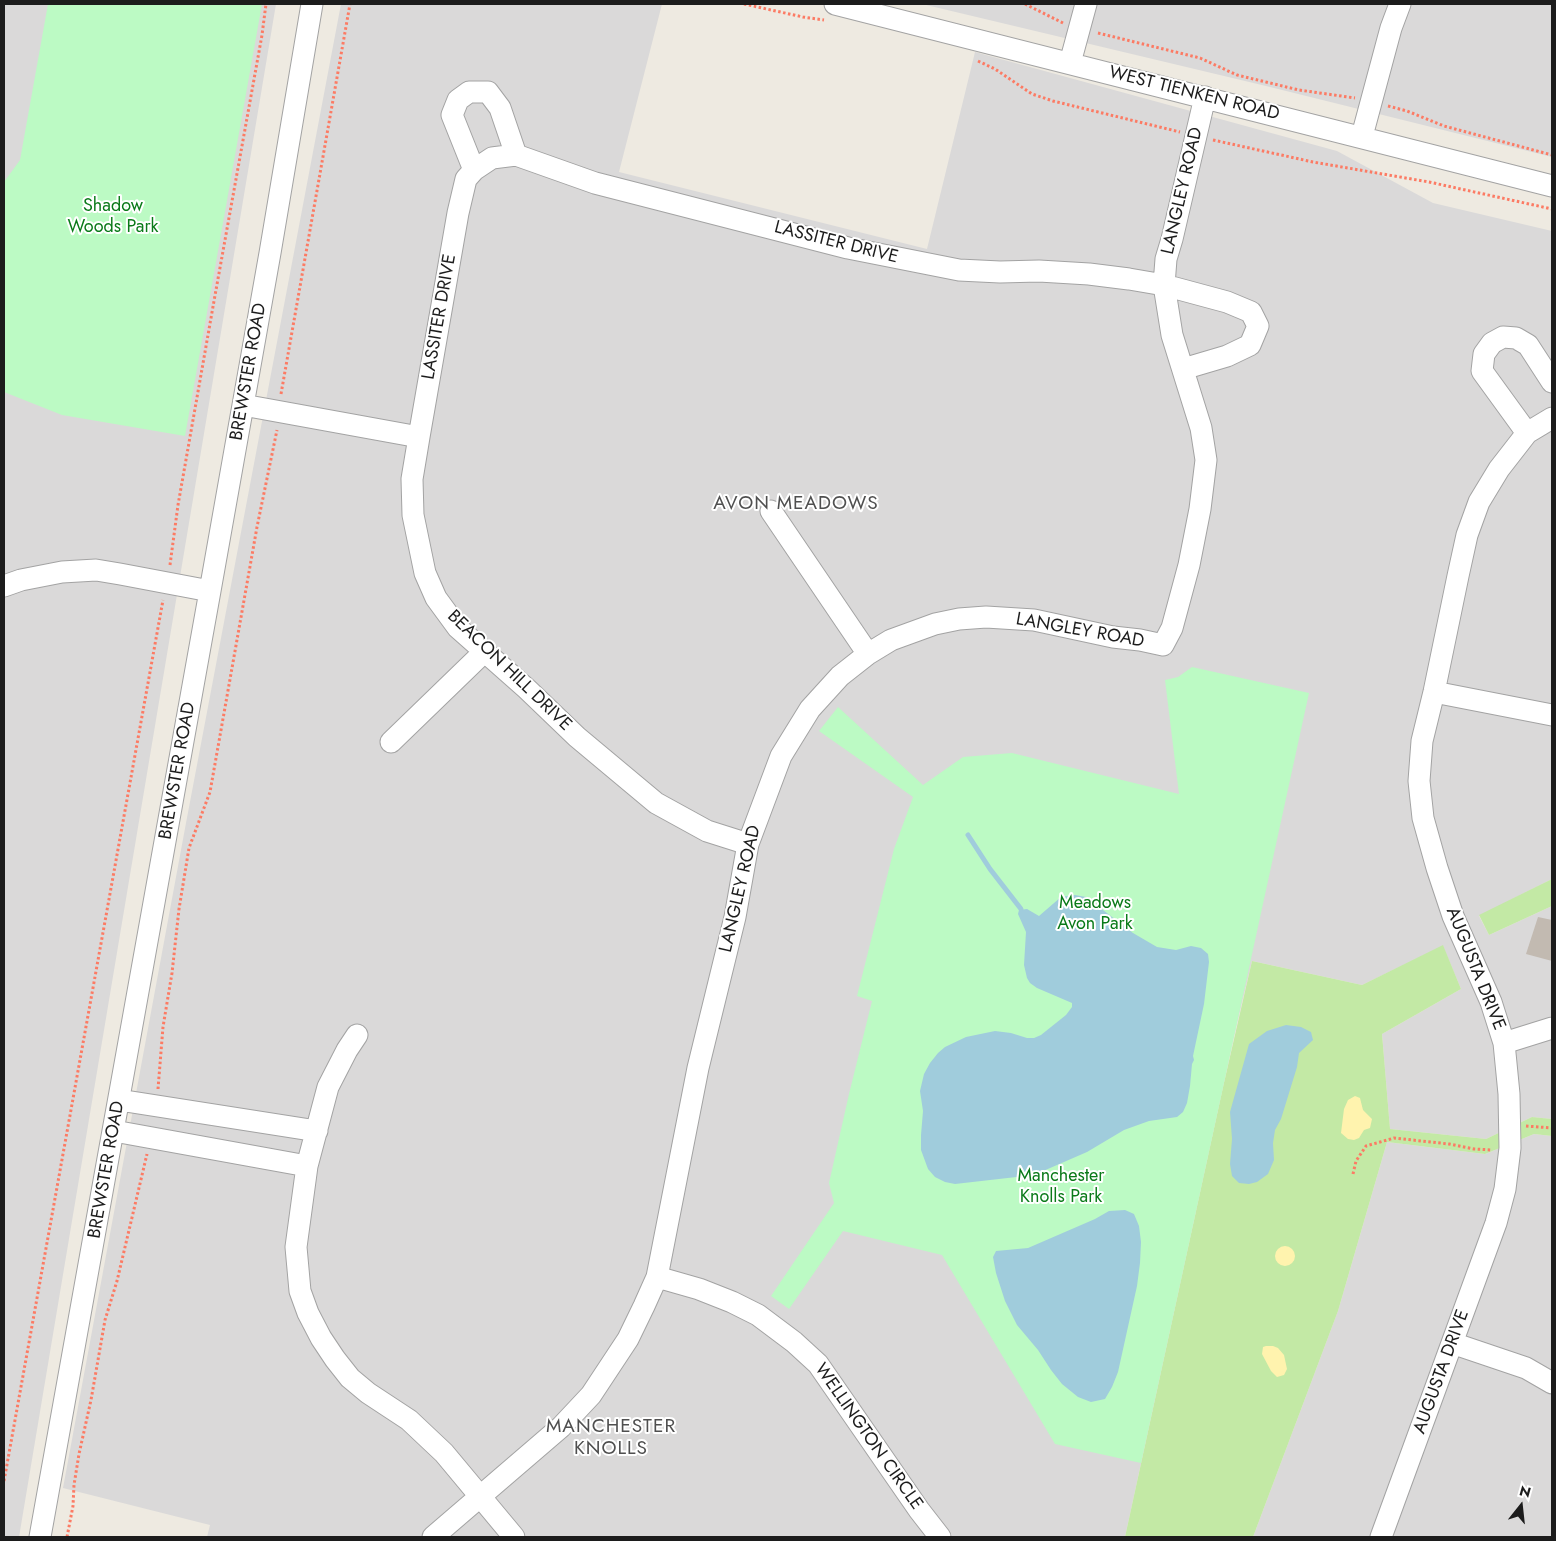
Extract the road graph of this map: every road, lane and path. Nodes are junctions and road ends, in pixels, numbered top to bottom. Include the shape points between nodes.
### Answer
1 (266, 4) edge
2 (312, 4) edge
3 (350, 4) edge
4 (744, 4) edge
5 (1025, 4) edge
6 (1086, 4) edge
7 (1400, 4) edge
8 (831, 12) edge
9 (1079, 28) junction
10 (976, 60) dead end
11 (1070, 63) junction
12 (1205, 97) junction
13 (1371, 102) junction
14 (1196, 136) junction
15 (1362, 136) junction
16 (516, 155) junction
17 (1552, 155) edge
18 (474, 170) junction
19 (1552, 186) edge
20 (1552, 209) edge
21 (1164, 285) junction
22 (1182, 368) junction
23 (1552, 382) edge
24 (243, 405) junction
25 (279, 412) junction
26 (1552, 418) edge
27 (1527, 433) junction
28 (419, 436) junction
29 (771, 511) dead end
30 (166, 583) junction
31 (4, 586) edge
32 (210, 591) junction
33 (485, 651) junction
34 (868, 654) junction
35 (1434, 692) junction
36 (1552, 715) edge
37 (391, 742) dead end
38 (748, 844) junction
39 (1552, 1028) edge
40 (357, 1035) dead end
41 (1504, 1042) junction
42 (119, 1100) junction
43 (155, 1105) junction
44 (227, 1117) junction
45 (1552, 1128) edge
46 (114, 1131) junction
47 (317, 1131) junction
48 (1510, 1136) junction
49 (150, 1137) junction
50 (222, 1151) junction
51 (307, 1166) junction
52 (1353, 1174) dead end
53 (657, 1277) junction
54 (1452, 1344) junction
55 (1552, 1383) edge
56 (4, 1482) edge
57 (480, 1496) junction
58 (40, 1537) edge
59 (67, 1537) edge
60 (433, 1537) edge
61 (514, 1537) edge
62 (940, 1537) edge
63 (1381, 1537) edge

1 - 30 path
2 - 24 street, BREWSTER ROAD
3 - 25 path
4 - 8 path via 803,17
5 - 9 path via 1065,25
6 - 9 street
7 - 13 street
8 - 11 street, WEST TIENKEN ROAD
9 - 11 street
9 - 13 path via 1200,58 1237,74 1299,90
10 - 14 path via 1032,94
11 - 12 street, WEST TIENKEN ROAD
12 - 14 street, LANGLEY ROAD
12 - 15 street, WEST TIENKEN ROAD
13 - 15 street
13 - 17 path via 1407,111 1454,129
14 - 20 path
14 - 21 street, LANGLEY ROAD via 1166,259
15 - 19 street, WEST TIENKEN ROAD
16 - 18 street, LASSITER DRIVE via 492,158
16 - 18 street via 500,108 488,92 469,92 458,100 452,115
16 - 21 street, LASSITER DRIVE via 595,183 848,248 959,270 1089,274
18 - 28 street, LASSITER DRIVE via 466,179 458,213
21 - 22 street, LANGLEY ROAD via 1172,335
21 - 22 street via 1251,312 1258,326 1250,345 1227,356
22 - 34 street, LANGLEY ROAD via 1201,428 1206,460 1188,565 1172,628 1163,645 1034,620 986,617 958,618 935,624 891,640
23 - 27 street via 1528,345 1516,338 1503,337 1492,343 1484,354 1482,371
24 - 25 street
24 - 32 street, BREWSTER ROAD
25 - 28 street
25 - 43 path via 210,792 189,848
26 - 27 street, AUGUSTA DRIVE
27 - 35 street, AUGUSTA DRIVE via 1479,502 1458,576
28 - 33 street, BEACON HILL DRIVE via 412,479 413,515 424,572 436,598 458,628
29 - 34 street
30 - 31 street via 96,570 62,572
30 - 32 street
30 - 56 path
32 - 42 street, BREWSTER ROAD
33 - 37 street
33 - 38 street, BEACON HILL DRIVE via 578,737 656,802 708,831
34 - 38 street, LANGLEY ROAD via 840,676 810,709 781,756
35 - 36 street
35 - 41 street, AUGUSTA DRIVE via 1422,740 1420,780 1423,818 1453,916 1491,1002
38 - 53 street, LANGLEY ROAD via 735,917 698,1068
39 - 41 street
40 - 47 street via 328,1086
41 - 48 street, AUGUSTA DRIVE
42 - 43 street
42 - 46 street, BREWSTER ROAD
43 - 44 street
44 - 47 street
44 - 50 street
45 - 48 path via 1526,1126
46 - 49 street
46 - 58 street, BREWSTER ROAD
47 - 51 street
48 - 52 path via 1499,1150 1394,1138 1366,1146 1356,1161
48 - 54 street, AUGUSTA DRIVE via 1505,1189 1496,1223
49 - 50 street
49 - 59 path via 105,1320
50 - 51 street
51 - 57 street via 296,1247 300,1291 321,1338 350,1378 409,1420 444,1453
53 - 57 street, LANGLEY ROAD via 628,1339 591,1395 561,1427
53 - 62 street, WELLINGTON CIRCLE via 699,1289 758,1315 812,1358
54 - 55 street via 1526,1368
54 - 63 street, AUGUSTA DRIVE
57 - 60 street, LANGLEY ROAD
57 - 61 street

